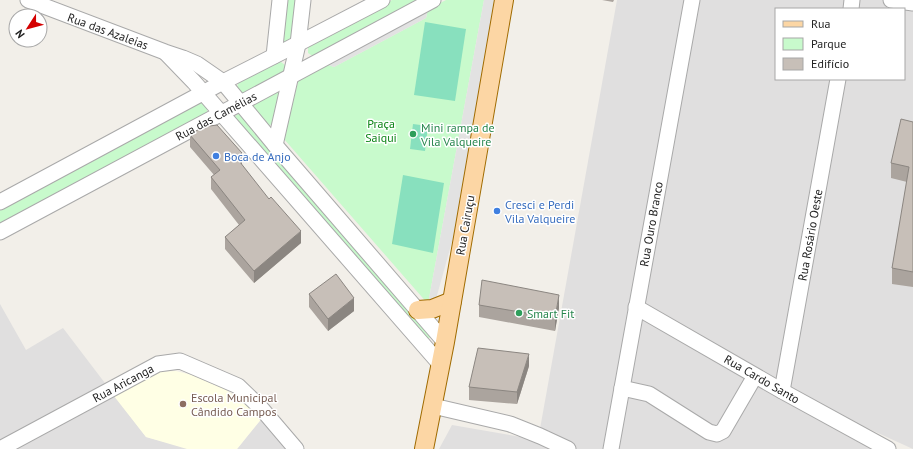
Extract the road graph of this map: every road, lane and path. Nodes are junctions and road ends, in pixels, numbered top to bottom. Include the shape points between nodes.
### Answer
1 (28, 0) edge
2 (280, 0) edge
3 (303, 0) edge
4 (382, 0) edge
5 (433, 0) edge
6 (504, 0) edge
7 (692, 0) edge
8 (891, 0) edge
9 (913, 4) edge
10 (298, 44) junction
11 (165, 52) junction
12 (274, 56) junction
13 (291, 76) junction
14 (838, 80) edge
15 (222, 82) junction
16 (202, 93) junction
17 (240, 103) junction
18 (221, 114) junction
19 (275, 145) junction
20 (0, 202) edge
21 (341, 222) junction
22 (0, 232) edge
23 (327, 235) junction
24 (452, 301) junction
25 (636, 307) junction
26 (418, 310) junction
27 (445, 342) junction
28 (440, 364) junction
29 (755, 376) junction
30 (622, 388) junction
31 (782, 391) junction
32 (433, 406) junction
33 (0, 449) edge
34 (296, 449) edge
35 (424, 449) edge
36 (568, 449) edge
37 (611, 449) edge
38 (888, 449) edge

1 - 11 street, Rua das Azaleias
2 - 12 street
3 - 10 street
4 - 10 street
5 - 13 street, Rua das Camélias
6 - 24 main road, Rua Cairuçu
7 - 25 street, Rua Ouro Branco
8 - 9 street
10 - 12 street
10 - 13 street
11 - 15 street, Rua das Azaleias via 197,64
11 - 16 street, Rua das Azaleias
12 - 15 street
13 - 17 street, Rua das Camélias
13 - 19 street
14 - 31 street, Rua Rosário Oeste
15 - 16 street
15 - 17 street
16 - 18 street
16 - 20 street
17 - 18 street, Rua das Camélias
17 - 19 street
18 - 22 street, Rua das Camélias
18 - 23 street
19 - 21 street
21 - 23 street
21 - 26 street
23 - 28 street
24 - 26 main road via 432,309
24 - 27 main road, Rua Cairuçu
25 - 29 street, Rua Cardo Santo
25 - 30 street, Rua Ouro Branco
26 - 27 street
27 - 28 main road, Rua Cairuçu
28 - 32 main road, Rua Cairuçu
29 - 30 street via 723,431 716,434 649,394
29 - 31 street, Rua Cardo Santo
30 - 37 street, Rua Ouro Branco
31 - 38 street, Rua Cardo Santo
32 - 35 main road, Rua Cairuçu
32 - 36 street via 510,424
33 - 34 street, Rua Aricanga via 158,364 180,361 238,386 261,408

